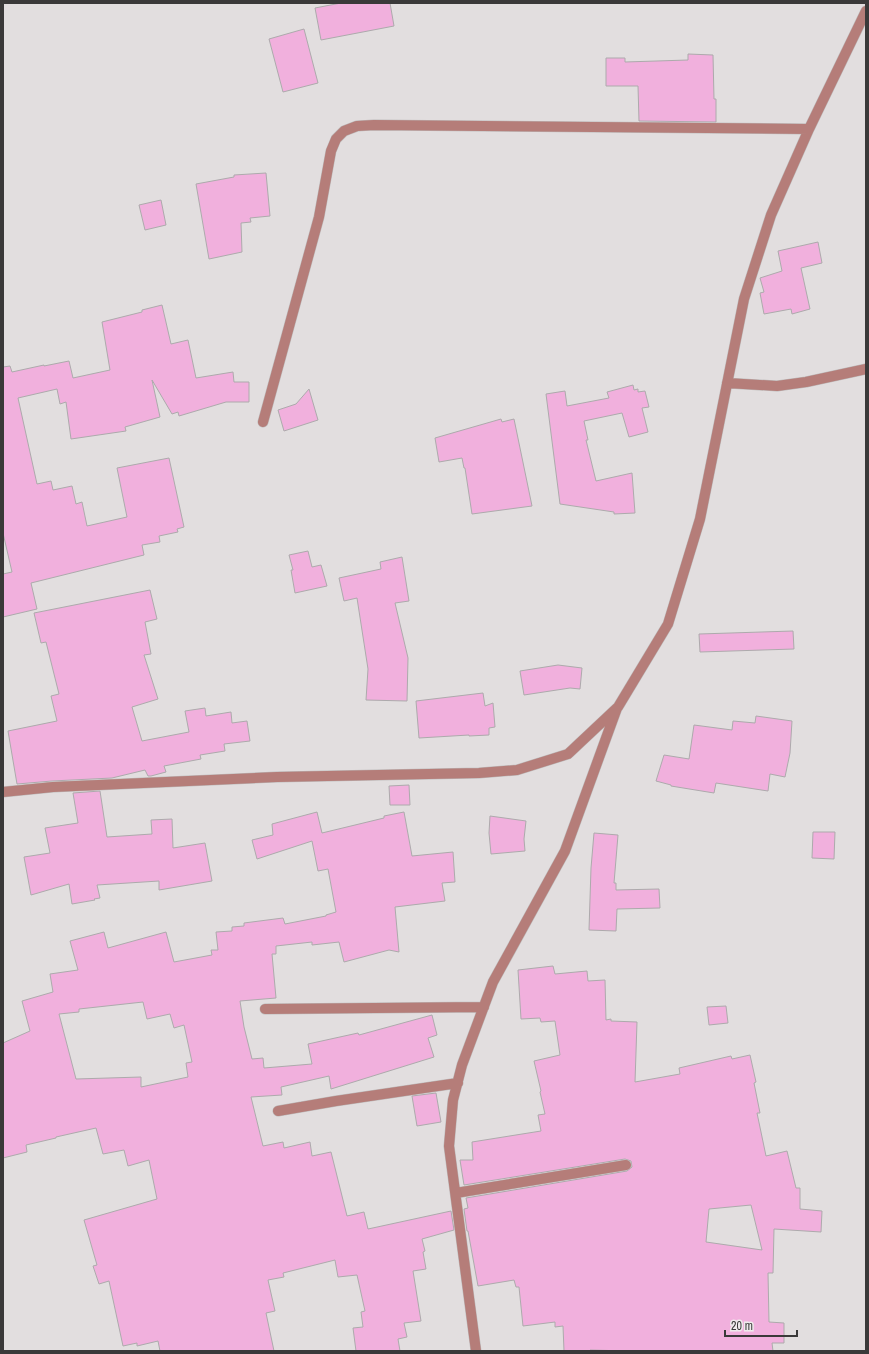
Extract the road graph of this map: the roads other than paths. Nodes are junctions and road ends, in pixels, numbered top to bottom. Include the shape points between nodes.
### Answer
1 (866, 11) edge
2 (808, 129) junction
3 (866, 369) edge
4 (727, 383) junction
5 (263, 422) dead end
6 (618, 707) junction
7 (3, 792) edge
8 (484, 1006) junction
9 (264, 1009) dead end
10 (458, 1083) junction
11 (278, 1111) dead end
12 (626, 1165) dead end
13 (456, 1193) junction
14 (476, 1351) edge

1 - 2 street
2 - 4 street via 771,215 744,299
2 - 5 street via 374,125 357,126 344,132 336,139 331,152 319,217
3 - 4 street via 777,386
4 - 6 street via 700,520 668,624
6 - 7 street via 568,754 517,770 277,777 52,787
6 - 8 street via 565,851 493,982
8 - 9 street
8 - 10 street
10 - 11 street
10 - 13 street via 450,1146
12 - 13 street
13 - 14 street

